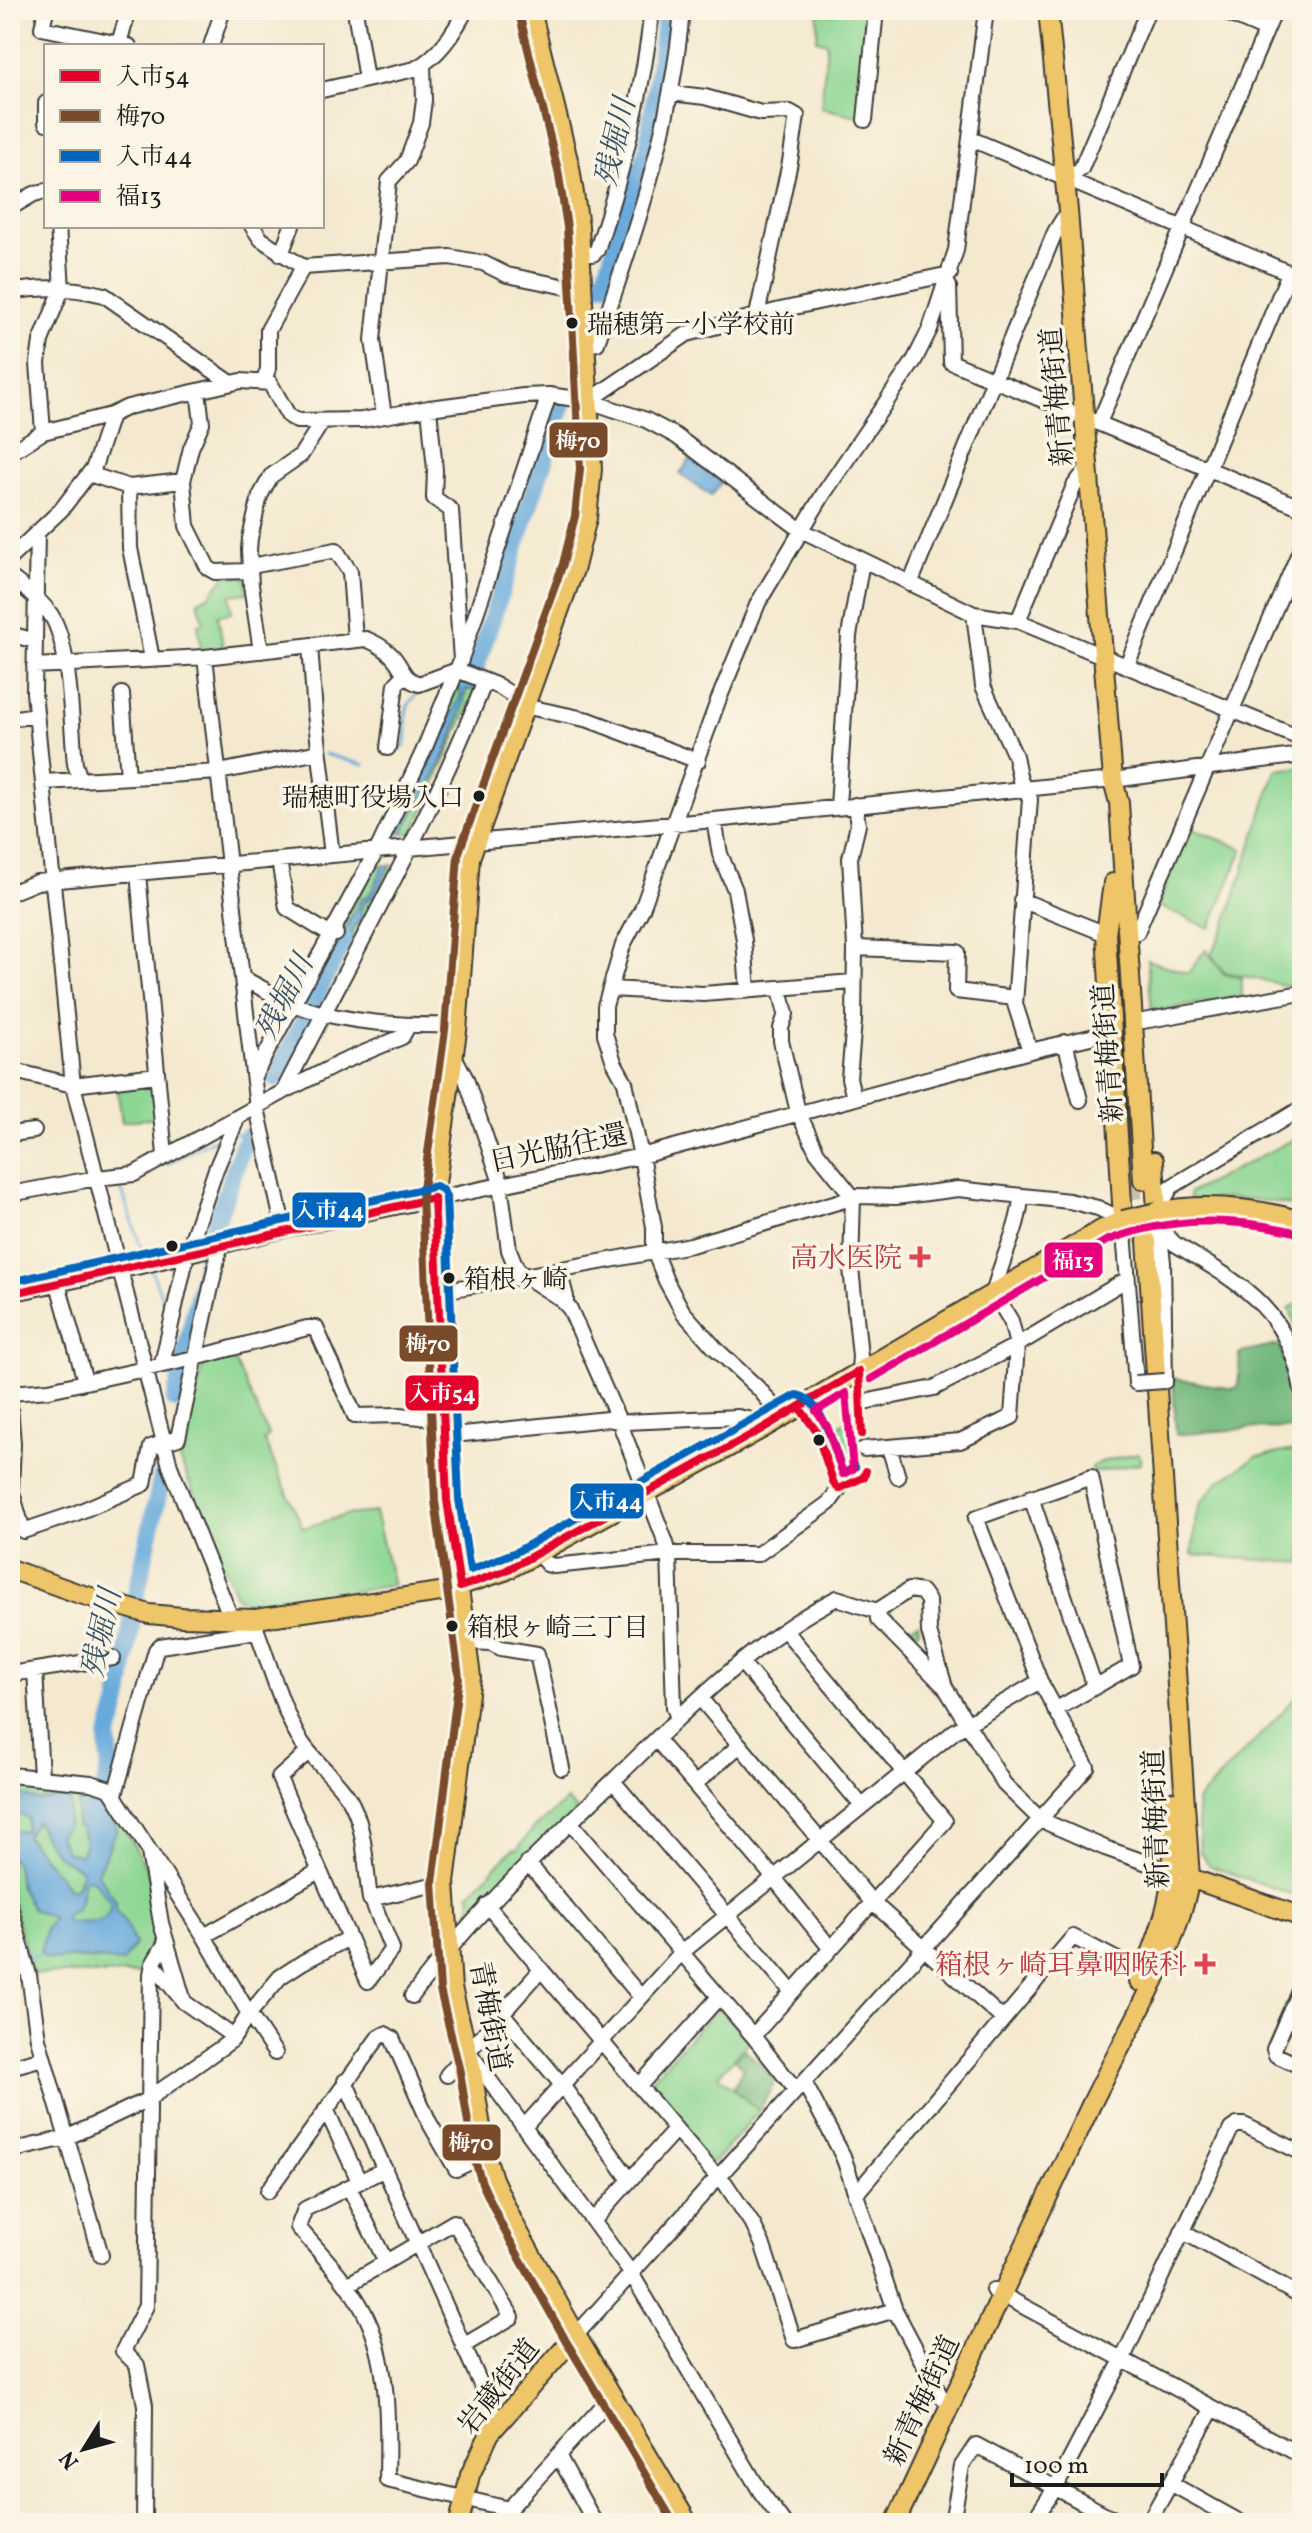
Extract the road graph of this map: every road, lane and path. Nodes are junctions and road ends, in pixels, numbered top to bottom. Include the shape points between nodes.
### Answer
1 (46, 10) edge
2 (129, 10) edge
3 (223, 10) edge
4 (355, 10) edge
5 (466, 10) edge
6 (531, 10) edge
7 (652, 10) edge
8 (682, 10) edge
9 (876, 10) edge
10 (986, 10) edge
11 (1048, 10) edge
12 (1148, 10) edge
13 (1220, 10) edge
14 (1275, 10) edge
15 (1266, 30) junction
16 (55, 39) edge
17 (111, 44) edge
18 (122, 44) edge
19 (212, 44) edge
20 (423, 64) junction
21 (366, 80) junction
22 (324, 90) edge
23 (671, 93) junction
24 (865, 120) dead end
25 (971, 139) junction
26 (1065, 180) junction
27 (44, 192) edge
28 (10, 208) edge
29 (1068, 211) junction
30 (58, 228) edge
31 (253, 228) edge
32 (291, 228) edge
33 (1184, 228) junction
34 (281, 254) junction
35 (580, 254) junction
36 (380, 263) junction
37 (303, 267) junction
38 (1295, 275) edge
39 (949, 277) junction
40 (62, 289) junction
41 (582, 290) junction
42 (10, 292) edge
43 (757, 315) junction
44 (585, 345) junction
45 (996, 379) junction
46 (264, 381) junction
47 (231, 383) junction
48 (198, 391) junction
49 (549, 395) junction
50 (589, 401) junction
51 (429, 408) junction
52 (111, 415) junction
53 (384, 416) junction
54 (1092, 420) junction
55 (322, 422) junction
56 (43, 432) junction
57 (10, 453) edge
58 (1089, 466) junction
59 (1208, 470) junction
60 (89, 474) junction
61 (183, 481) junction
62 (129, 487) junction
63 (1302, 508) edge
64 (801, 530) junction
65 (37, 533) junction
66 (1302, 546) edge
67 (10, 558) edge
68 (862, 561) junction
69 (250, 568) junction
70 (10, 577) edge
71 (910, 584) junction
72 (37, 599) junction
73 (974, 614) junction
74 (1018, 621) junction
75 (10, 634) edge
76 (355, 639) junction
77 (35, 641) junction
78 (310, 645) junction
79 (261, 651) junction
80 (1103, 655) junction
81 (205, 657) junction
82 (152, 659) junction
83 (66, 663) junction
84 (1127, 665) junction
85 (34, 666) junction
86 (459, 667) junction
87 (404, 676) junction
88 (483, 680) junction
89 (122, 694) dead end
90 (527, 703) junction
91 (1233, 709) junction
92 (36, 715) junction
93 (10, 719) edge
94 (1302, 739) edge
95 (388, 748) dead end
96 (319, 752) junction
97 (1302, 755) edge
98 (698, 761) junction
99 (1208, 767) junction
100 (219, 772) junction
101 (128, 777) junction
102 (80, 779) junction
103 (1113, 780) junction
104 (44, 782) junction
105 (1026, 788) junction
106 (855, 805) junction
107 (838, 807) junction
108 (714, 820) junction
109 (674, 822) junction
110 (474, 842) junction
111 (408, 848) junction
112 (376, 852) junction
113 (332, 855) junction
114 (279, 860) junction
115 (229, 866) junction
116 (138, 874) junction
117 (1119, 880) junction
118 (52, 882) junction
119 (13, 887) edge
120 (1021, 900) junction
121 (1137, 932) junction
122 (334, 933) junction
123 (1106, 934) junction
124 (855, 948) junction
125 (242, 978) junction
126 (853, 982) junction
127 (610, 989) junction
128 (780, 989) junction
129 (748, 990) junction
130 (1302, 993) edge
131 (1015, 998) junction
132 (296, 1005) junction
133 (322, 1013) junction
134 (1143, 1021) junction
135 (458, 1025) junction
136 (408, 1026) junction
137 (1112, 1032) junction
138 (1065, 1042) junction
139 (1030, 1051) junction
140 (454, 1056) junction
141 (10, 1070) edge
142 (157, 1075) junction
143 (254, 1076) junction
144 (73, 1085) junction
145 (283, 1092) junction
146 (854, 1098) junction
147 (1080, 1100) dead end
148 (257, 1108) junction
149 (1302, 1108) edge
150 (798, 1112) junction
151 (237, 1119) junction
152 (34, 1131) dead end
153 (10, 1134) edge
154 (165, 1155) junction
155 (641, 1156) junction
156 (97, 1178) junction
157 (1138, 1180) tunnel mouth
158 (499, 1185) junction
159 (10, 1194) edge
160 (853, 1197) junction
161 (1021, 1197) junction
162 (434, 1198) junction
163 (1157, 1212) junction
164 (1123, 1220) junction
165 (1302, 1221) edge
166 (284, 1230) junction
167 (1142, 1241) tunnel mouth
168 (218, 1246) junction
169 (654, 1251) junction
170 (190, 1254) junction
171 (121, 1270) junction
172 (559, 1270) junction
173 (522, 1274) junction
174 (1126, 1280) junction
175 (58, 1284) junction
176 (438, 1292) junction
177 (994, 1293) junction
178 (10, 1294) edge
179 (566, 1304) junction
180 (1017, 1345) junction
181 (192, 1358) junction
182 (165, 1364) junction
183 (145, 1367) junction
184 (859, 1371) junction
185 (85, 1381) junction
186 (1302, 1390) edge
187 (10, 1393) edge
188 (859, 1403) dead end
189 (10, 1406) edge
190 (782, 1417) junction
191 (619, 1421) junction
192 (444, 1428) junction
193 (760, 1430) junction
194 (164, 1441) junction
195 (889, 1447) junction
196 (864, 1449) dead end
197 (898, 1477) dead end
198 (839, 1489) dead end
199 (647, 1494) junction
200 (1031, 1497) junction
201 (538, 1553) junction
202 (669, 1554) junction
203 (10, 1569) edge
204 (460, 1587) junction
205 (877, 1611) junction
206 (231, 1618) junction
207 (256, 1625) junction
208 (785, 1630) junction
209 (929, 1632) junction
210 (468, 1642) junction
211 (903, 1646) junction
212 (113, 1658) dead end
213 (742, 1663) junction
214 (35, 1670) junction
215 (10, 1674) edge
216 (1040, 1681) junction
217 (945, 1687) junction
218 (1095, 1687) junction
219 (700, 1698) junction
220 (1055, 1710) junction
221 (678, 1718) junction
222 (966, 1725) junction
223 (656, 1739) junction
224 (740, 1745) junction
225 (307, 1753) junction
226 (562, 1768) dead end
227 (904, 1772) junction
228 (10, 1775) edge
229 (41, 1776) junction
230 (613, 1781) junction
231 (695, 1784) junction
232 (113, 1791) junction
233 (862, 1806) junction
234 (1041, 1820) junction
235 (570, 1822) junction
236 (820, 1840) junction
237 (148, 1844) junction
238 (528, 1863) junction
239 (319, 1871) junction
240 (1182, 1876) junction
241 (774, 1878) junction
242 (445, 1882) junction
243 (372, 1900) junction
244 (872, 1902) junction
245 (487, 1905) junction
246 (10, 1906) edge
247 (727, 1916) junction
248 (1302, 1917) edge
249 (13, 1928) edge
250 (204, 1936) junction
251 (349, 1938) junction
252 (166, 1942) junction
253 (450, 1946) junction
254 (831, 1949) junction
255 (924, 1949) junction
256 (681, 1953) junction
257 (153, 1964) junction
258 (541, 1970) junction
259 (1143, 1973) junction
260 (1302, 1984) edge
261 (792, 1992) junction
262 (412, 1996) dead end
263 (640, 1996) junction
264 (719, 1997) junction
265 (184, 2002) junction
266 (502, 2013) junction
267 (249, 2014) junction
268 (1003, 2019) junction
269 (753, 2036) junction
270 (234, 2037) junction
271 (601, 2041) junction
272 (468, 2051) junction
273 (275, 2053) dead end
274 (43, 2058) junction
275 (10, 2067) edge
276 (1302, 2067) edge
277 (447, 2075) dead end
278 (345, 2081) junction
279 (562, 2085) junction
280 (639, 2086) junction
281 (800, 2086) junction
282 (147, 2100) junction
283 (326, 2109) junction
284 (524, 2127) junction
285 (676, 2129) junction
286 (66, 2138) junction
287 (10, 2151) edge
288 (1302, 2153) edge
289 (485, 2155) junction
290 (385, 2169) junction
291 (718, 2177) junction
292 (630, 2180) junction
293 (354, 2184) junction
294 (268, 2191) dead end
295 (855, 2195) junction
296 (593, 2221) junction
297 (1182, 2231) junction
298 (417, 2243) junction
299 (101, 2255) dead end
300 (386, 2262) junction
301 (631, 2273) junction
302 (347, 2285) junction
303 (997, 2292) junction
304 (1302, 2297) edge
305 (895, 2310) junction
306 (576, 2335) junction
307 (463, 2346) junction
308 (1122, 2360) junction
309 (612, 2396) junction
310 (946, 2401) junction
311 (1213, 2408) junction
312 (498, 2423) junction
313 (558, 2455) junction
314 (1302, 2456) edge
315 (1170, 2483) junction
316 (1056, 2487) junction
317 (464, 2498) junction
318 (771, 2509) junction
319 (1094, 2516) edge
320 (144, 2523) edge
321 (459, 2523) edge
322 (595, 2523) edge
323 (688, 2523) edge
324 (765, 2523) edge
325 (784, 2523) edge
326 (885, 2523) edge
327 (895, 2523) edge
328 (952, 2523) edge
329 (1032, 2523) edge
330 (1121, 2523) edge
331 (1148, 2523) edge
332 (1242, 2523) edge

1 - 16 street via 42,28
2 - 18 street
3 - 19 street
4 - 21 street
5 - 20 street via 452,37
6 - 35 main road, 青梅街道 via 570,168
7 - 35 street via 620,179 597,250
8 - 23 street
9 - 24 street
10 - 25 street
11 - 26 main road, 新青梅街道
12 - 26 street via 1081,169
13 - 15 street
14 - 15 street
15 - 33 street
16 - 17 street
20 - 21 street
20 - 36 street via 421,123 407,161 389,181
21 - 22 street
23 - 43 street via 797,116
23 - 44 street via 651,179 606,317 597,343
25 - 26 street
25 - 39 street
26 - 29 main road, 新青梅街道
26 - 33 street
27 - 28 street
29 - 45 street
29 - 54 main road, 新青梅街道
30 - 40 street
31 - 34 street
32 - 34 street
33 - 38 street
33 - 54 street
34 - 37 street
35 - 41 main road, 青梅街道
36 - 37 street
36 - 41 street via 467,258 507,275
36 - 53 street via 373,340
37 - 46 street via 268,330
38 - 59 street
39 - 43 street
39 - 45 street via 951,362
39 - 64 street via 914,361
40 - 42 street
40 - 47 street via 112,300
40 - 56 street via 38,363
41 - 44 main road, 青梅街道
43 - 50 street via 687,334
44 - 50 main road, 青梅街道
45 - 54 street
45 - 71 street
46 - 47 street
46 - 55 street via 275,388 293,420
47 - 48 street
48 - 52 street
48 - 61 street via 202,423
49 - 50 street
49 - 51 street
49 - 86 street
50 - 64 street via 676,436
50 - 90 main road, 青梅街道 via 592,469 585,529
51 - 53 street
51 - 86 street via 434,498 451,510
52 - 56 street
52 - 60 street
53 - 55 street
54 - 58 main road, 新青梅街道
54 - 59 street
55 - 69 street via 301,455 275,473 262,491 250,538
56 - 57 street
58 - 74 street via 1074,486
58 - 80 main road, 新青梅街道
59 - 63 street
59 - 84 street
60 - 62 street
60 - 65 street
61 - 62 street
61 - 69 street via 187,526 208,568
62 - 82 street via 130,548
64 - 68 street
64 - 98 street via 758,603
65 - 67 street
65 - 72 street
66 - 91 street
68 - 71 street
68 - 107 street via 849,636
69 - 76 street via 336,550 350,572
69 - 79 street
70 - 72 street
71 - 73 street
72 - 77 street
72 - 83 street via 55,622
73 - 74 street
73 - 105 street via 983,686
74 - 80 street
75 - 77 street
76 - 78 street
76 - 87 street via 380,645
77 - 85 street
78 - 79 street
78 - 96 street
79 - 81 street
80 - 84 street
80 - 103 main road, 新青梅街道
81 - 82 street
81 - 100 street
82 - 83 street
83 - 85 street
83 - 102 street
84 - 91 street
85 - 92 street
86 - 87 street via 419,684
86 - 88 street
86 - 112 street
87 - 95 street via 396,684
88 - 90 street
88 - 111 street via 453,758
89 - 101 street
90 - 98 street
90 - 110 main road, 青梅街道
91 - 94 street
91 - 99 street
92 - 93 street
92 - 104 street
96 - 100 street
96 - 113 street
97 - 99 street
98 - 109 street
99 - 103 street
99 - 121 street
100 - 101 street
100 - 115 street
101 - 102 street
102 - 104 street
103 - 105 street
103 - 117 main road, 新青梅街道 via 1109,804
104 - 118 street
105 - 106 street
105 - 120 street via 1030,799
106 - 107 street
106 - 124 street via 858,825 850,858
107 - 108 street
108 - 109 street
108 - 129 street via 720,854 735,890
109 - 110 street
109 - 127 street
110 - 111 street
110 - 135 main road, 青梅街道
111 - 112 street
111 - 133 street
112 - 113 street
112 - 122 street
113 - 114 street
114 - 115 street
114 - 122 street via 287,908
115 - 116 street
115 - 125 street
116 - 118 street
116 - 142 street
117 - 121 main road via 1135,908
117 - 123 main road
117 - 157 main road, 新青梅街道
118 - 119 street
118 - 144 street
120 - 123 street
120 - 131 street
121 - 134 main road
122 - 132 street
123 - 137 main road
124 - 126 street
124 - 131 street via 957,952 956,991
125 - 132 street
125 - 143 street
126 - 128 street
126 - 146 street via 849,1078
127 - 129 street via 703,994
127 - 155 street via 605,1034 625,1082
128 - 129 street
128 - 150 street via 786,1014 781,1041
130 - 134 street
131 - 139 street
132 - 133 street
132 - 143 street
133 - 136 street
133 - 145 street
134 - 163 main road
135 - 136 street
135 - 140 main road, 青梅街道
136 - 145 street via 402,1037
137 - 138 street, 日光脇往還
137 - 164 main road
138 - 139 street, 日光脇往還
138 - 147 street
139 - 146 street, 日光脇往還
140 - 158 street
140 - 162 main road, 青梅街道
141 - 144 street
142 - 144 street
142 - 154 street
143 - 148 street
144 - 156 street
145 - 148 street
146 - 150 street, 日光脇往還
148 - 151 street
148 - 166 street
149 - 163 street via 1171,1187
150 - 155 street, 日光脇往還
150 - 160 street via 817,1152
151 - 154 street
151 - 170 street
152 - 153 street
154 - 156 street via 129,1176
155 - 158 street, 日光脇往還
155 - 169 street
156 - 159 street
156 - 171 street
158 - 162 street, 日光脇往還
158 - 173 street via 509,1250
160 - 161 street via 958,1189
160 - 169 street
160 - 184 street via 851,1268
161 - 164 street via 1069,1201
161 - 177 street via 1020,1218
162 - 166 street, 日光脇往還
162 - 176 main road, 青梅街道
163 - 164 main road, bridge
163 - 165 main road via 1226,1207
163 - 174 street, bridge via 1165,1381 1136,1383
163 - 186 street via 1175,1244 1244,1287 1273,1316 1289,1344
164 - 174 street
164 - 177 main road
166 - 168 street, 日光脇往還
167 - 240 main road, 新青梅街道
168 - 170 street, 日光脇往還
168 - 181 street
169 - 172 street
169 - 190 street via 683,1312
170 - 171 street, 日光脇往還
170 - 182 street
171 - 175 street, 日光脇往還
171 - 183 street
172 - 173 street
172 - 179 street
173 - 176 street
173 - 179 street
174 - 180 street
175 - 178 street, 日光脇往還
175 - 185 street
176 - 192 main road, 青梅街道
177 - 180 street via 1011,1321
177 - 184 main road
179 - 191 street
180 - 188 street via 934,1388
180 - 195 street via 1012,1417 960,1441
181 - 182 street
181 - 192 street via 316,1328 355,1416 399,1415
181 - 194 street via 178,1438
182 - 183 street
183 - 185 street
183 - 194 street
184 - 190 main road
185 - 187 street
189 - 194 street via 11,1489 23,1531 144,1484 151,1447
190 - 193 main road
191 - 192 street
191 - 193 street via 738,1417
191 - 199 street
192 - 204 main road, 青梅街道 via 447,1500
193 - 199 main road
194 - 206 street
195 - 196 street
195 - 197 street
198 - 202 street via 829,1503 758,1554
199 - 201 main road
199 - 202 street
200 - 216 street via 976,1518
200 - 218 street
200 - 218 street via 1091,1477 1131,1666
201 - 202 street via 554,1566
201 - 204 main road
202 - 221 street
203 - 206 main road via 149,1614
204 - 207 main road
204 - 210 main road, 青梅街道
205 - 208 street via 837,1598
205 - 209 street via 916,1589 928,1601
205 - 211 street
206 - 207 main road
207 - 225 street
207 - 232 street via 156,1650
208 - 213 street
208 - 227 street
209 - 211 street
209 - 217 street
210 - 226 street via 537,1654
210 - 242 main road, 青梅街道 via 470,1692
211 - 217 street
212 - 214 street
213 - 219 street
213 - 233 street
214 - 215 street
214 - 229 street
216 - 220 street
216 - 222 street
217 - 222 street
218 - 220 street
219 - 221 street
219 - 224 street
220 - 234 street via 1087,1767
221 - 223 street
222 - 227 street
222 - 234 street via 1004,1784
223 - 230 street
223 - 231 street
224 - 231 street
224 - 236 street
225 - 239 street via 279,1778
225 - 243 street via 354,1806
227 - 233 street
227 - 244 street via 945,1821
228 - 229 street
229 - 232 street
230 - 235 street
230 - 247 street
231 - 241 street
232 - 237 street
233 - 236 street
234 - 240 street
234 - 255 street
235 - 238 street
235 - 256 street
236 - 241 street
236 - 244 street
237 - 250 street
237 - 252 street
238 - 245 street
238 - 263 street
239 - 250 street
239 - 251 street
240 - 248 main road
240 - 259 main road, 新青梅街道
240 - 303 main road, 新青梅街道 via 1184,1906 1167,1952
241 - 247 street
241 - 254 street
242 - 243 street
242 - 253 main road, 青梅街道
243 - 251 street via 392,1949 368,1981
244 - 254 street
244 - 255 street
245 - 253 street
245 - 258 street
246 - 249 street
247 - 256 street
247 - 261 street
249 - 274 street
250 - 267 street
251 - 267 street via 280,1977
252 - 257 street
252 - 265 street
253 - 262 street
253 - 272 main road, 青梅街道 via 454,1995
254 - 261 street
255 - 268 street
255 - 281 street
256 - 263 street
256 - 264 street
257 - 265 street
257 - 282 street
258 - 266 street
258 - 271 street
259 - 268 street via 1073,1937
259 - 303 main road, 新青梅街道
260 - 276 street via 1274,2049
261 - 269 street
263 - 271 street
264 - 269 street
264 - 280 street
265 - 270 street
266 - 272 street
266 - 279 street
267 - 270 street
267 - 273 street
268 - 295 street
269 - 281 street
270 - 282 street
271 - 279 street
271 - 280 street
272 - 277 street
272 - 284 street
272 - 289 main road, 青梅街道
274 - 275 street
274 - 286 street
278 - 283 street
278 - 289 street via 378,2038 389,2034 456,2169
278 - 290 street
279 - 284 street
279 - 292 street
280 - 285 street
281 - 291 street
281 - 295 street via 843,2156
282 - 286 street
282 - 320 street via 146,2306 123,2351 137,2365 145,2405
283 - 293 street
283 - 294 street
284 - 296 street
285 - 291 street
285 - 292 street
286 - 287 street
286 - 299 street
288 - 297 street via 1237,2125
289 - 306 main road, 青梅街道 via 508,2213
290 - 293 street
290 - 298 street
291 - 301 street
291 - 305 street via 762,2243 794,2340
292 - 296 street
293 - 300 street
293 - 302 street via 305,2209 298,2227
295 - 305 street
296 - 301 street
297 - 304 street
297 - 308 street
298 - 300 street
298 - 307 street
298 - 307 street via 454,2222 512,2317
300 - 302 street
301 - 306 street
301 - 318 street
302 - 317 street via 380,2355 387,2480
303 - 308 street
303 - 310 main road, 新青梅街道
305 - 310 street
306 - 309 main road, 青梅街道
306 - 312 main road, 岩蔵街道
307 - 312 street
308 - 311 street
308 - 316 street
309 - 313 street
309 - 323 main road, 青梅街道
310 - 326 main road, 新青梅街道
310 - 327 main road, 新青梅街道
311 - 314 street
311 - 315 street
312 - 317 main road, 岩蔵街道 via 477,2458
313 - 317 street via 509,2509
313 - 322 street
315 - 331 street
315 - 332 street
316 - 319 street
316 - 328 street via 976,2445 962,2466
316 - 329 street
317 - 321 main road, 岩蔵街道
318 - 324 street
318 - 325 street
319 - 330 street

